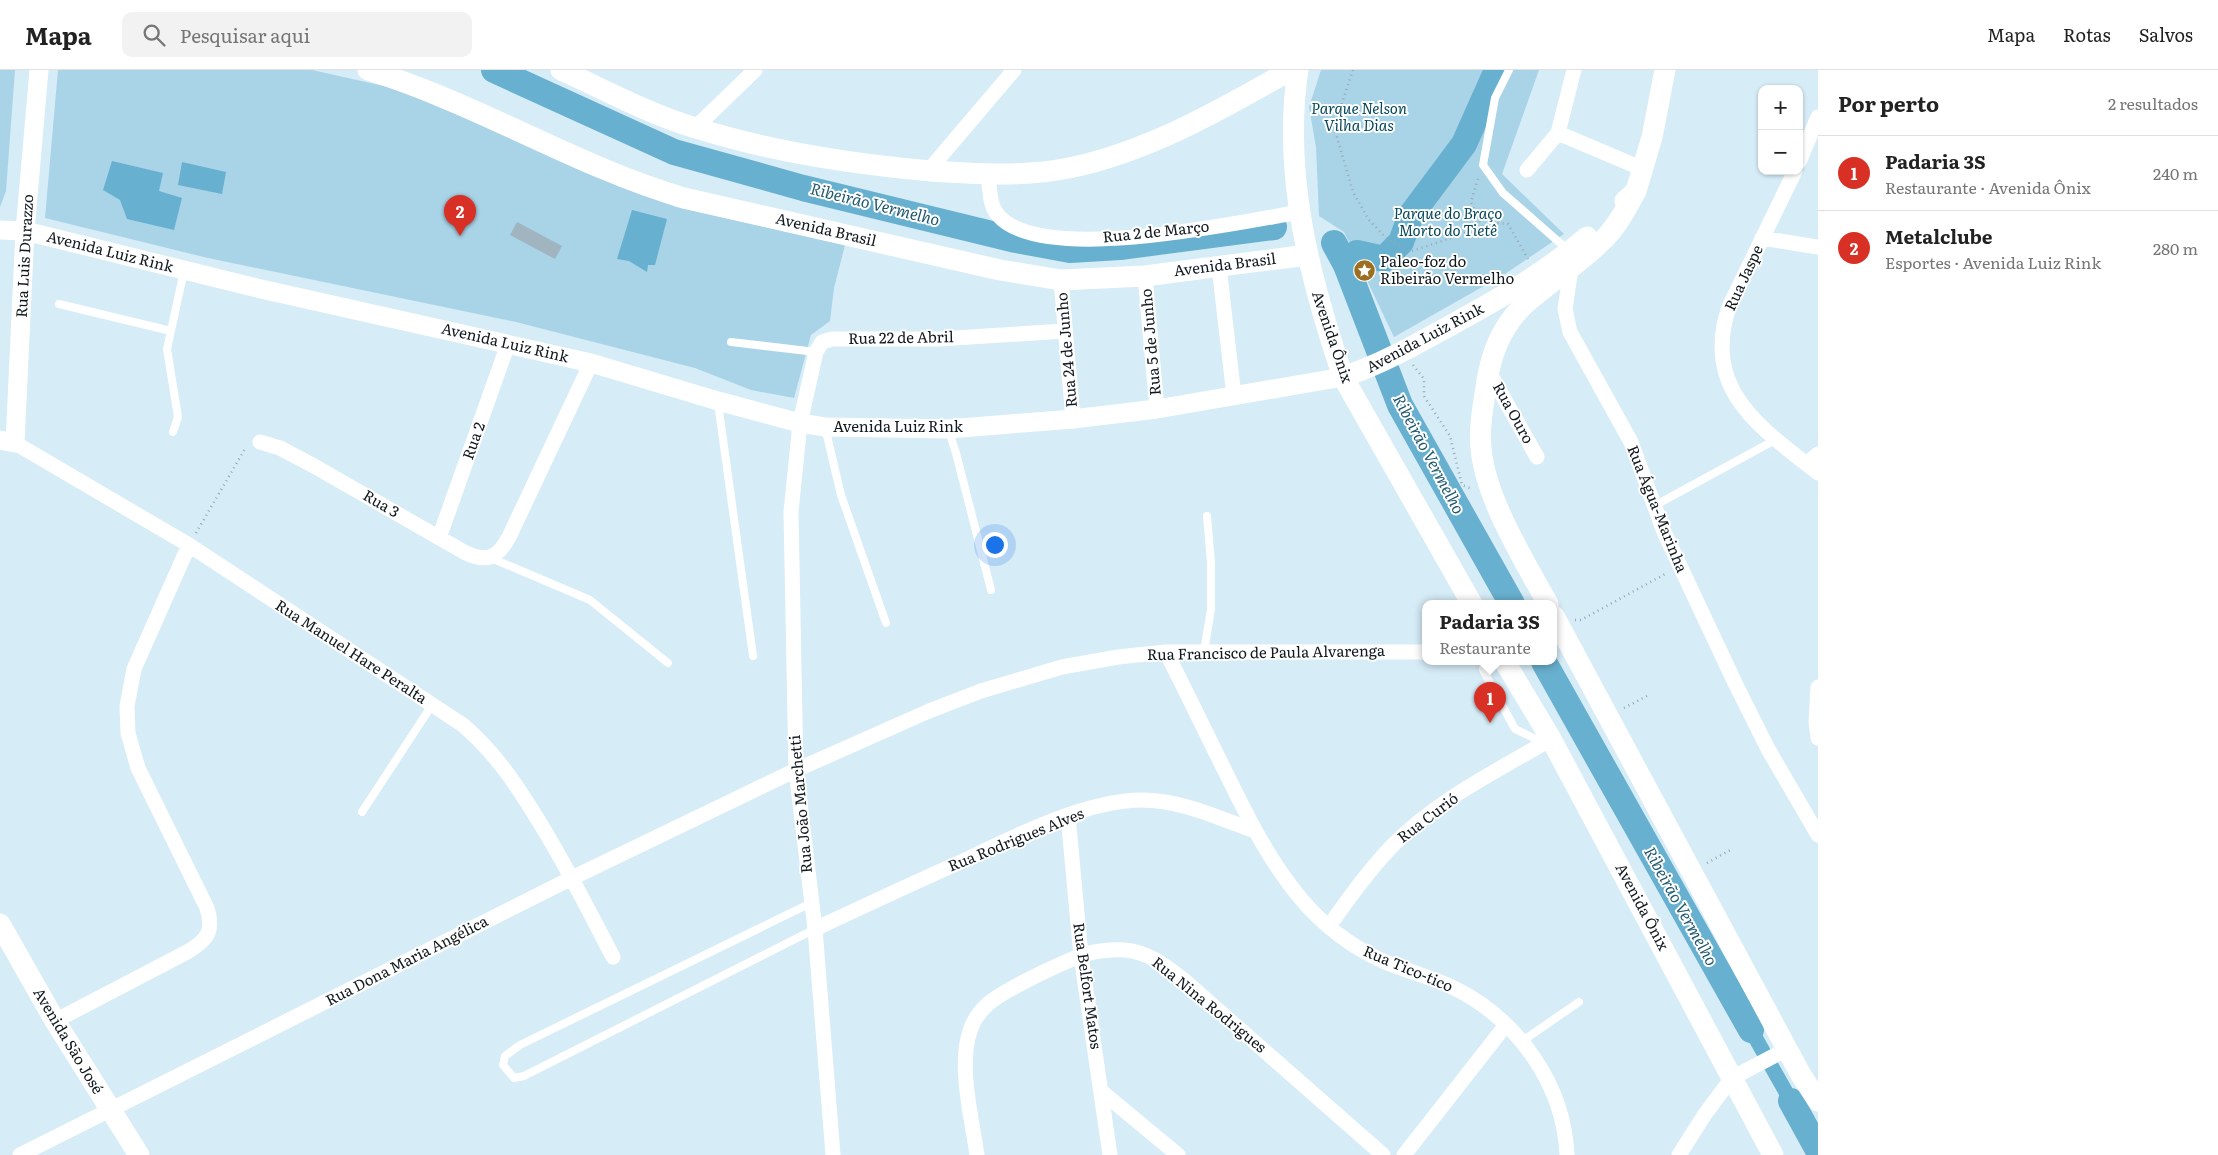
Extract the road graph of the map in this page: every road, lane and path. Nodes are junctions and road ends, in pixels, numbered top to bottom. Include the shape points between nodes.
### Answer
1 (39, 70) edge
2 (368, 70) edge
3 (561, 70) edge
4 (755, 70) edge
5 (1014, 70) edge
6 (1291, 70) edge
7 (1298, 70) edge
8 (1353, 70) edge
9 (1509, 70) edge
10 (1574, 70) edge
11 (1664, 70) edge
12 (1818, 117) edge
13 (694, 128) junction
14 (1558, 132) junction
15 (1803, 153) edge
16 (1483, 165) junction
17 (1642, 169) junction
18 (929, 170) junction
19 (1527, 170) dead end
20 (988, 175) junction
21 (1793, 175) edge
22 (1300, 212) junction
23 (1482, 228) junction
24 (0, 230) edge
25 (25, 231) junction
26 (1762, 238) junction
27 (1818, 247) edge
28 (1307, 254) junction
29 (1570, 260) junction
30 (1219, 267) junction
31 (184, 270) junction
32 (1536, 274) junction
33 (1145, 276) junction
34 (1061, 280) junction
35 (58, 304) dead end
36 (171, 331) junction
37 (1065, 331) junction
38 (731, 342) dead end
39 (508, 344) junction
40 (816, 352) junction
41 (1398, 355) junction
42 (591, 363) junction
43 (1488, 370) junction
44 (1343, 378) junction
45 (1234, 396) junction
46 (718, 401) junction
47 (1157, 409) junction
48 (1072, 419) junction
49 (800, 423) junction
50 (825, 427) junction
51 (948, 429) junction
52 (172, 432) dead end
53 (1775, 440) junction
54 (8, 441) edge
55 (260, 442) joint
56 (1537, 457) dead end
57 (1814, 464) edge
58 (1495, 498) junction
59 (1654, 506) junction
60 (1207, 516) dead end
61 (439, 538) junction
62 (190, 546) junction
63 (496, 554) junction
64 (1679, 566) junction
65 (990, 590) dead end
66 (1470, 600) edge
67 (1546, 600) edge
68 (1557, 613) edge
69 (1557, 621) edge
70 (886, 623) dead end
71 (1166, 652) junction
72 (1204, 652) junction
73 (1422, 652) edge
74 (753, 656) dead end
75 (668, 663) dead end
76 (1484, 665) edge
77 (1507, 665) edge
78 (1818, 687) edge
79 (1647, 696) dead end
80 (432, 705) junction
81 (1608, 716) junction
82 (1818, 738) edge
83 (1548, 741) junction
84 (796, 770) junction
85 (362, 812) dead end
86 (1068, 816) junction
87 (1255, 831) junction
88 (1818, 836) edge
89 (1732, 849) dead end
90 (1692, 872) junction
91 (572, 878) junction
92 (811, 903) junction
93 (0, 924) edge
94 (1330, 926) junction
95 (815, 929) junction
96 (1081, 956) junction
97 (613, 957) dead end
98 (1579, 1002) dead end
99 (54, 1022) junction
100 (1505, 1026) junction
101 (1521, 1042) junction
102 (1784, 1050) junction
103 (1736, 1076) junction
104 (1101, 1091) junction
105 (1818, 1101) edge
106 (110, 1110) junction
107 (20, 1155) edge
108 (139, 1155) edge
109 (833, 1155) edge
110 (977, 1155) edge
111 (1110, 1155) edge
112 (1178, 1155) edge
113 (1383, 1155) edge
114 (1404, 1155) edge
115 (1567, 1155) edge
116 (1679, 1155) edge
117 (1774, 1155) edge

1 - 25 street, Rua Luis Durazzo
2 - 34 main road, Avenida Brasil via 481,113 650,188 1000,270
3 - 13 main road
4 - 13 street
5 - 18 street
6 - 20 main road via 1202,119 1110,157 1054,170
7 - 22 main road, Avenida Ônix via 1294,135
8 - 23 path via 1334,127 1353,192 1369,220 1386,238 1409,252
9 - 16 lane via 1495,98
10 - 14 street
11 - 17 main road via 1652,136
12 - 15 street
13 - 18 main road via 772,148 886,167
14 - 17 street
14 - 19 street
16 - 23 path via 1471,202
16 - 29 lane via 1503,193
17 - 29 main road via 1636,191 1606,238
18 - 20 main road
20 - 22 street, Rua 2 de Março via 997,214 1008,224 1035,235 1098,239 1141,237
21 - 26 street, Rua Jaspe
22 - 28 main road, Avenida Ônix
23 - 32 path via 1496,223 1508,224
24 - 25 street, Avenida Luiz Rink
25 - 31 street, Avenida Luiz Rink
25 - 54 street, Rua Luis Durazzo
26 - 27 street
26 - 53 street, Rua Jaspe via 1724,320 1722,352 1729,382 1743,408
28 - 30 main road, Avenida Brasil
28 - 44 main road, Avenida Ônix
29 - 32 main road, Avenida Luiz Rink
29 - 43 main road via 1513,317 1497,342
29 - 59 street, Rua Água-Marinha via 1565,309 1568,326 1631,442
30 - 33 main road, Avenida Brasil
30 - 45 street
31 - 36 lane
31 - 39 street, Avenida Luiz Rink
32 - 41 main road, Avenida Luiz Rink via 1503,297
33 - 34 main road, Avenida Brasil
33 - 47 street, Rua 5 de Junho
34 - 37 street, Rua 24 de Junho
35 - 36 lane
36 - 52 lane via 167,349 178,417
37 - 40 street, Rua 22 de Abril via 939,339 832,339 822,342
37 - 48 street, Rua 24 de Junho
38 - 40 lane
39 - 42 street, Avenida Luiz Rink
39 - 61 street, Rua 2
40 - 49 street
41 - 44 main road, Avenida Luiz Rink
41 - 58 path via 1417,368 1424,379 1424,396 1450,436 1462,485
42 - 46 street, Avenida Luiz Rink
42 - 63 street
43 - 56 street, Rua Ouro
43 - 58 main road via 1480,430 1481,449
44 - 45 street, Avenida Luiz Rink
44 - 66 main road, Avenida Ônix
45 - 47 street, Avenida Luiz Rink
46 - 49 street, Avenida Luiz Rink
46 - 74 lane
47 - 48 street, Avenida Luiz Rink
48 - 51 street, Avenida Luiz Rink
49 - 50 street, Avenida Luiz Rink
49 - 84 street, Rua João Marchetti via 791,512
50 - 51 street, Avenida Luiz Rink
50 - 70 lane via 842,495
51 - 65 lane
53 - 57 street, Rua Jaspe
53 - 59 lane
54 - 62 street, Rua Manuel Hare Peralta
55 - 61 street, Rua 3 via 280,448 314,466
55 - 62 path via 242,452
58 - 67 main road
59 - 64 street, Rua Água-Marinha
60 - 72 lane via 1211,609
61 - 63 street, Rua 3 via 477,558
62 - 80 street, Rua Manuel Hare Peralta
62 - 99 street via 134,668 127,706 128,733 138,768 207,908 209,933 203,942 189,951
63 - 75 lane via 590,600
64 - 68 path via 1581,620
64 - 88 street, Rua Água-Marinha via 1768,749
69 - 81 main road
71 - 72 street, Rua Francisco de Paula Alvarenga
71 - 84 street, Rua Francisco de Paula Alvarenga via 1062,667 981,691
71 - 87 street, Rua Tico-tico
72 - 73 street, Rua Francisco de Paula Alvarenga
76 - 83 lane via 1483,670 1515,728
77 - 83 main road, Avenida Ônix
78 - 82 street
79 - 81 path
80 - 85 lane
80 - 91 street, Rua Manuel Hare Peralta via 463,725 500,762
81 - 90 main road
83 - 94 street, Rua Curió via 1425,817 1394,844 1355,889
83 - 103 main road, Avenida Ônix
84 - 91 street, Rua Dona Maria Angélica
84 - 92 street, Rua João Marchetti
86 - 87 street, Rua Rodrigues Alves via 1117,802 1150,800 1196,810
86 - 95 street, Rua Rodrigues Alves via 1009,839
86 - 96 street, Rua Belfort Matos
87 - 94 street, Rua Tico-tico via 1303,901
89 - 90 path
90 - 102 main road
91 - 97 street, Rua Manuel Hare Peralta
91 - 106 street, Rua Dona Maria Angélica
92 - 95 street, Rua João Marchetti
92 - 95 lane via 520,1045 505,1056 503,1066 513,1077 522,1077
93 - 99 main road, Avenida São José
94 - 100 street, Rua Tico-tico via 1353,945 1382,961 1438,981 1468,996
95 - 109 street, Rua João Marchetti
96 - 104 street, Rua Belfort Matos
96 - 110 street, Rua Nina Rodrigues via 990,1003 970,1030 966,1072
96 - 113 street, Rua Nina Rodrigues via 1125,950 1144,953 1162,964
98 - 101 lane
99 - 106 main road, Avenida São José
100 - 101 street, Rua Tico-tico
100 - 114 street
101 - 115 street, Rua Tico-tico via 1546,1077 1556,1099
102 - 103 street
102 - 105 main road
103 - 116 street via 1705,1114
103 - 117 main road, Avenida Ônix
104 - 111 street, Rua Belfort Matos
104 - 112 street
106 - 107 street, Rua Dona Maria Angélica
106 - 108 main road, Avenida São José

